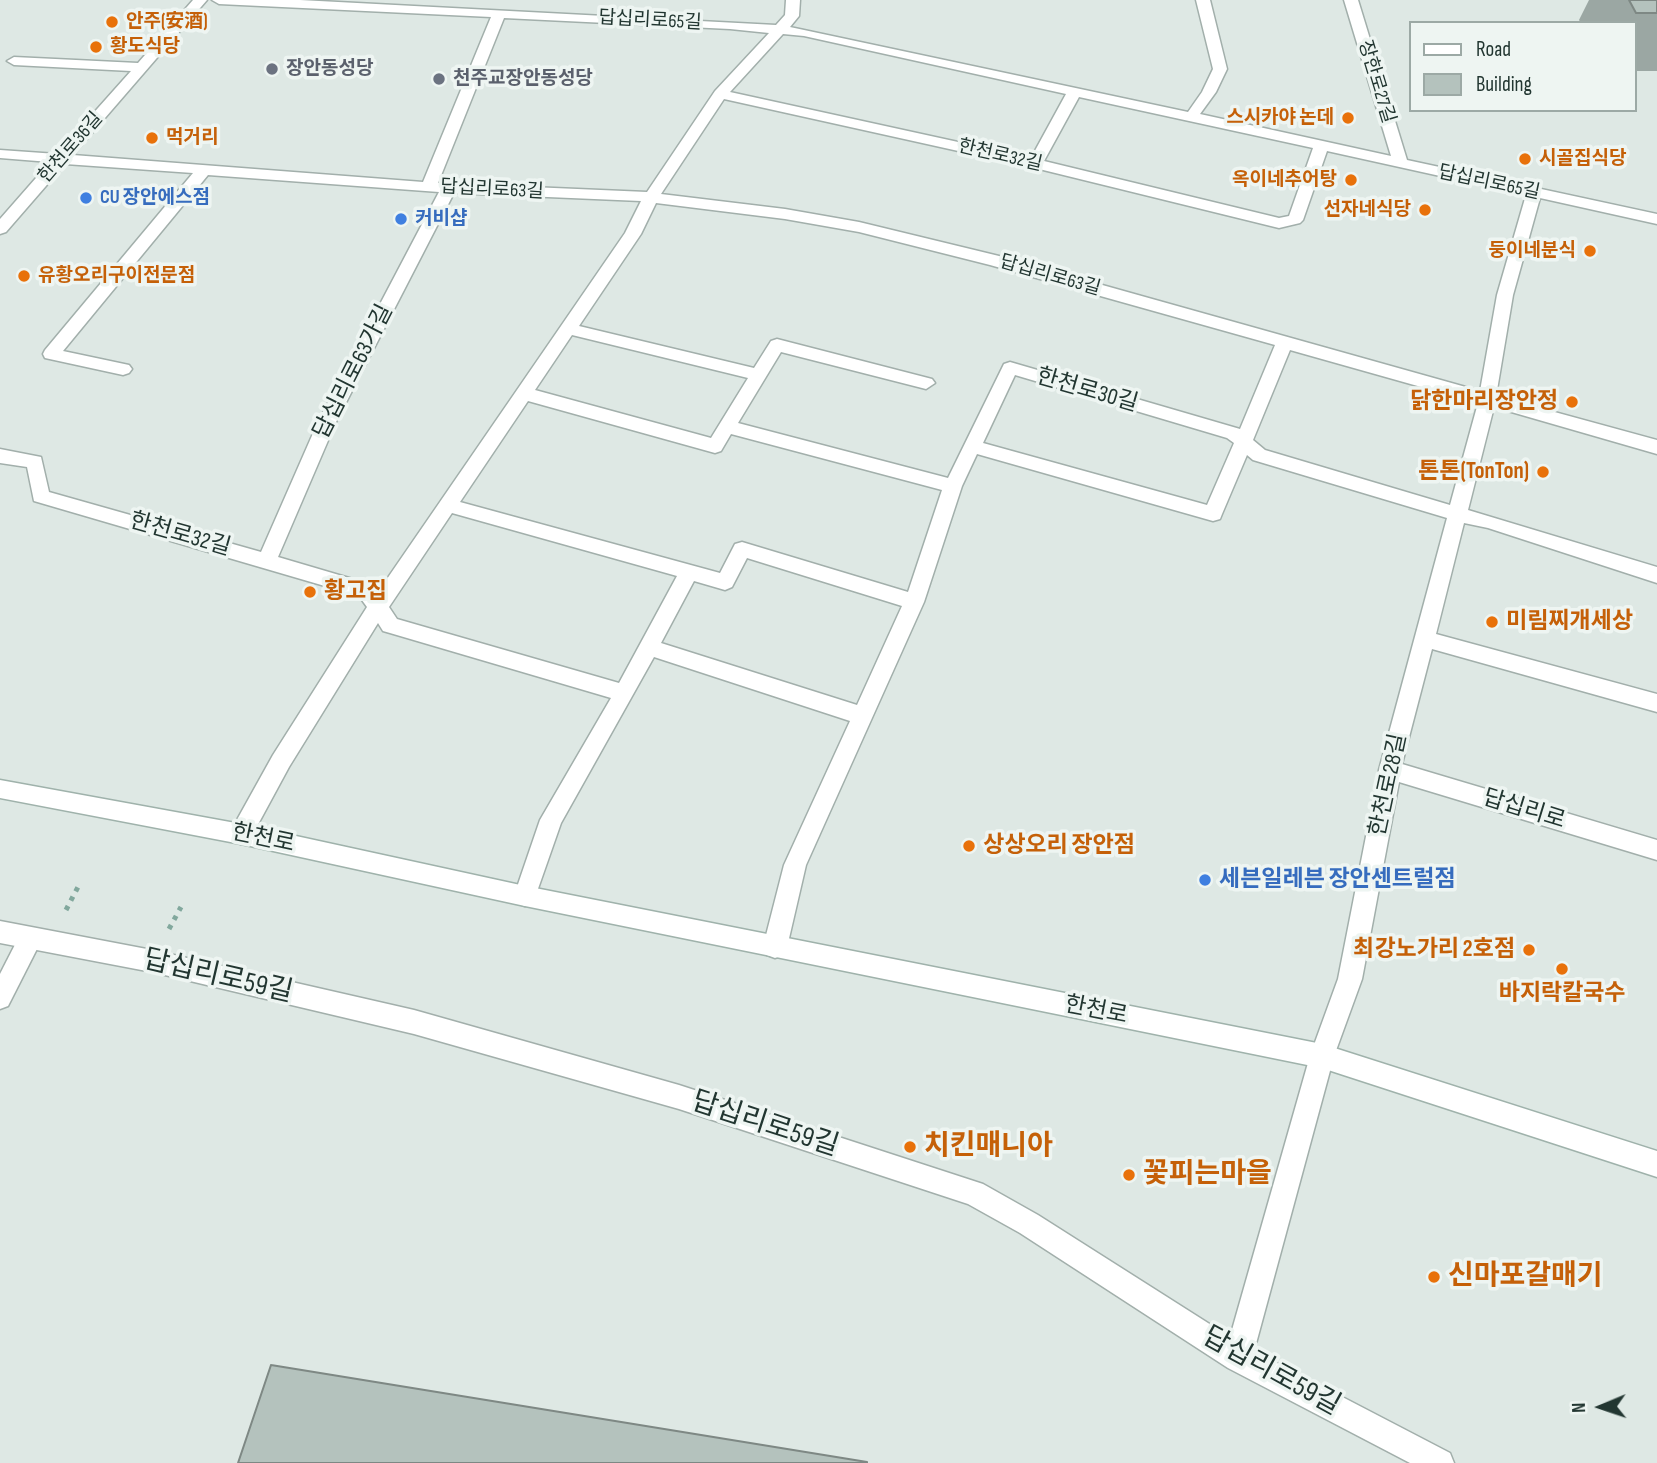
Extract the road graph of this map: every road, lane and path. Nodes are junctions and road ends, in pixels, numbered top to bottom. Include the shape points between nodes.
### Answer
1 (200, 0) edge
2 (219, 0) edge
3 (793, 0) edge
4 (1203, 0) edge
5 (1351, 0) edge
6 (499, 14) junction
7 (779, 30) junction
8 (13, 61) dead end
9 (141, 67) junction
10 (1074, 92) junction
11 (720, 94) junction
12 (1191, 117) junction
13 (1321, 146) junction
14 (0, 154) edge
15 (61, 159) junction
16 (1035, 163) junction
17 (1401, 163) junction
18 (204, 170) junction
19 (429, 187) junction
20 (449, 188) junction
21 (1534, 192) junction
22 (651, 197) junction
23 (1657, 219) edge
24 (0, 229) edge
25 (570, 329) junction
26 (1285, 342) junction
27 (122, 369) dead end
28 (758, 375) junction
29 (926, 383) dead end
30 (526, 394) junction
31 (1486, 400) junction
32 (727, 427) junction
33 (1244, 443) junction
34 (972, 446) junction
35 (1657, 447) edge
36 (0, 456) edge
37 (953, 486) junction
38 (447, 505) junction
39 (1455, 514) junction
40 (267, 560) junction
41 (689, 572) junction
42 (1657, 575) edge
43 (914, 602) junction
44 (378, 607) junction
45 (1424, 639) junction
46 (649, 647) junction
47 (624, 693) junction
48 (1657, 704) edge
49 (863, 716) junction
50 (1390, 770) junction
51 (0, 789) edge
52 (241, 834) junction
53 (1657, 850) edge
54 (525, 896) junction
55 (0, 932) edge
56 (30, 939) junction
57 (775, 947) junction
58 (0, 998) edge
59 (1322, 1056) junction
60 (1657, 1164) edge
61 (1238, 1358) junction
62 (1440, 1463) edge

1 - 9 street, 한천로36길
2 - 6 street, 답십리로65길
3 - 7 street via 792,16
4 - 12 street via 1220,69
5 - 17 street, 장한로27길
6 - 7 street, 답십리로65길
6 - 19 street, 답십리로63길
7 - 10 street, 답십리로65길
7 - 11 street
8 - 9 street
9 - 15 street, 한천로36길
10 - 12 street, 답십리로65길
10 - 16 street
11 - 16 street, 한천로32길
11 - 22 street
12 - 13 street, 답십리로65길
13 - 16 street, 한천로32길 via 1295,220 1279,223
13 - 17 street, 답십리로65길
14 - 15 street, 답십리로63길
15 - 18 street, 답십리로63길
15 - 24 street, 한천로36길
17 - 21 street, 답십리로65길
18 - 19 street, 답십리로63길
18 - 27 street via 51,354
19 - 20 street, 답십리로63길
20 - 22 street, 답십리로63길
20 - 40 street, 답십리로63가길 via 327,422
21 - 23 street, 답십리로65길
21 - 31 street, 한천로28길 via 1506,295
22 - 25 street via 633,234
22 - 26 street, 답십리로63길 via 859,227
25 - 28 street
25 - 30 street
26 - 31 street, 답십리로63길
26 - 33 street
28 - 29 street via 777,345
28 - 32 street
30 - 32 street via 715,446
30 - 38 street
31 - 35 street, 답십리로63길
31 - 39 street, 한천로28길
32 - 37 street
33 - 34 street via 1213,514
33 - 34 street, 한천로30길 via 1233,433 1010,368
33 - 39 street, 한천로30길 via 1259,455
34 - 37 street, 한천로30길
36 - 40 street, 한천로32길 via 35,462 41,496
37 - 43 street, 한천로30길
38 - 41 street
38 - 44 street
39 - 42 street
39 - 45 street, 한천로28길
40 - 44 street, 한천로32길 via 366,590
41 - 43 street via 725,582 742,549
41 - 46 street
43 - 49 street, 한천로30길
44 - 47 street, 한천로32길 via 390,625
44 - 52 street
45 - 48 street
45 - 50 street, 한천로28길
46 - 47 street
46 - 49 street
47 - 54 street via 551,820
49 - 57 street, 한천로30길 via 794,865
50 - 53 street, 답십리로
50 - 59 street, 한천로28길 via 1350,979
51 - 52 street, 한천로
52 - 54 street, 한천로
54 - 57 street, 한천로
55 - 56 street, 답십리로59길
56 - 58 street
56 - 61 street, 답십리로59길 via 152,961 414,1022 679,1097 974,1193
57 - 59 street, 한천로
59 - 60 street, 한천로
59 - 61 street, 한천로28길
61 - 62 street, 답십리로59길

